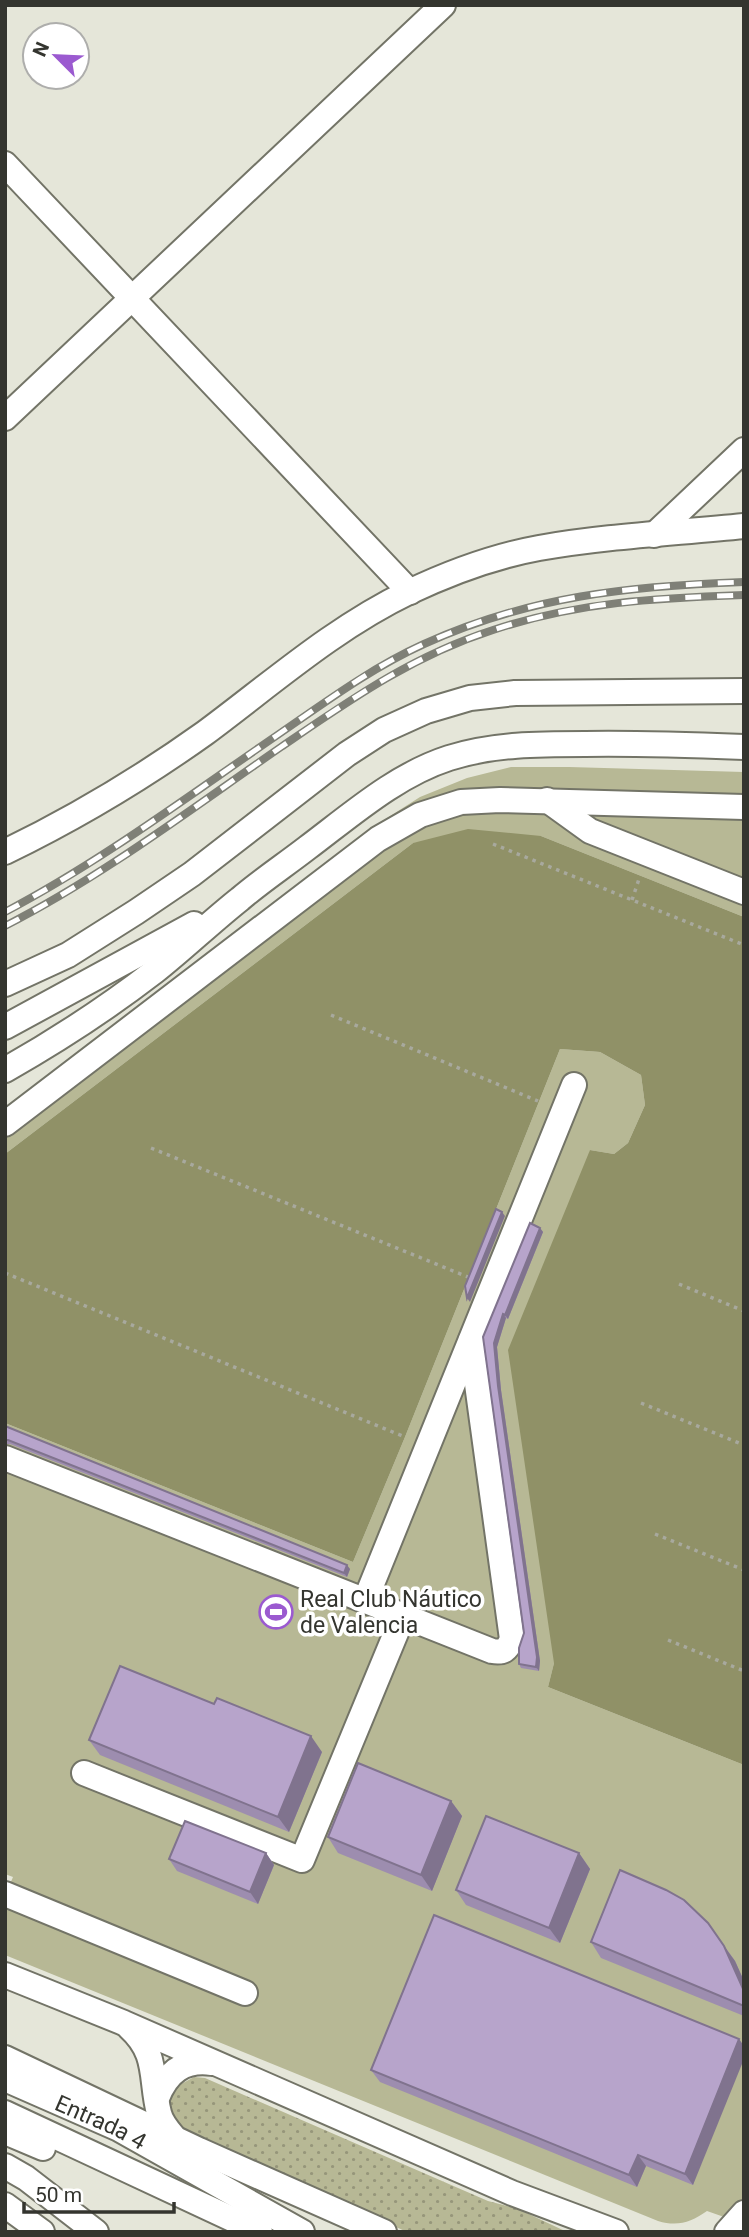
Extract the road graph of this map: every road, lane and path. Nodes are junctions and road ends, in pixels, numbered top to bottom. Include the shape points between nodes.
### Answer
1 (443, 5) edge
2 (5, 164) edge
3 (132, 299) junction
4 (5, 418) edge
5 (744, 450) edge
6 (744, 526) edge
7 (654, 535) junction
8 (410, 592) junction
9 (744, 691) edge
10 (744, 740) edge
11 (678, 745) junction
12 (744, 747) edge
13 (547, 800) junction
14 (744, 807) edge
15 (493, 844) dead end
16 (5, 852) edge
17 (640, 876) dead end
18 (744, 892) edge
19 (240, 898) junction
20 (632, 900) junction
21 (744, 945) edge
22 (5, 984) edge
23 (331, 1015) dead end
24 (5, 1027) edge
25 (5, 1070) edge
26 (575, 1085) dead end
27 (538, 1101) dead end
28 (5, 1124) edge
29 (151, 1148) dead end
30 (5, 1273) edge
31 (468, 1277) edge
32 (679, 1284) dead end
33 (744, 1311) edge
34 (471, 1340) junction
35 (641, 1403) dead end
36 (439, 1418) junction
37 (482, 1429) junction
38 (405, 1437) dead end
39 (744, 1445) edge
40 (5, 1458) edge
41 (655, 1534) dead end
42 (744, 1570) edge
43 (365, 1601) junction
44 (403, 1616) junction
45 (668, 1640) dead end
46 (744, 1671) edge
47 (84, 1773) dead end
48 (5, 1894) edge
49 (5, 1975) edge
50 (245, 1993) dead end
51 (124, 2023) junction
52 (5, 2058) edge
53 (215, 2063) junction
54 (5, 2079) edge
55 (5, 2095) edge
56 (157, 2098) junction
57 (110, 2107) junction
58 (5, 2113) edge
59 (5, 2132) edge
60 (173, 2136) junction
61 (199, 2150) junction
62 (5, 2166) edge
63 (5, 2180) edge
64 (512, 2193) junction
65 (5, 2205) edge
66 (744, 2213) edge
67 (5, 2224) edge
68 (309, 2231) edge
69 (17, 2232) edge
70 (43, 2232) edge
71 (76, 2232) edge
72 (96, 2232) edge
73 (240, 2232) edge
74 (260, 2232) edge
75 (283, 2232) edge
76 (384, 2232) edge
77 (590, 2232) edge
78 (616, 2232) edge
79 (727, 2232) edge

1 - 3 street
2 - 3 street
3 - 4 street
3 - 8 street
5 - 7 street
6 - 7 street
7 - 8 street via 538,548 480,564
8 - 16 street via 321,645 156,766
9 - 22 street via 515,692 426,710 347,754 136,912 68,955
10 - 11 street
11 - 12 street
11 - 19 street via 515,746 448,759 392,786
13 - 14 street
13 - 18 street via 590,831
13 - 28 street via 461,802 420,815 378,839
15 - 20 path
17 - 20 path
19 - 24 street
19 - 25 street via 157,970 55,1042
20 - 21 path
23 - 27 path
26 - 34 street
29 - 31 path
30 - 38 path
32 - 33 path
34 - 36 street
34 - 37 street
35 - 39 path
36 - 37 street via 459,1410 476,1418
36 - 43 street
37 - 44 street via 512,1639 508,1649 492,1651
40 - 43 street
41 - 42 path
43 - 44 street
44 - 47 street via 302,1860
45 - 46 path
48 - 50 street
49 - 51 street
51 - 53 street
51 - 56 street via 145,2046
52 - 57 street
53 - 56 street via 200,2061 179,2067 163,2083
53 - 64 street
54 - 68 street, Entrada 4 via 119,2129
55 - 75 street via 120,2147
56 - 60 street via 162,2121
57 - 60 street
57 - 68 street
58 - 74 street
59 - 73 street
60 - 61 street
61 - 68 street via 278,2203
61 - 76 street
62 - 72 street
63 - 71 street
64 - 77 street
64 - 78 street
65 - 70 street
66 - 79 street
67 - 69 street

